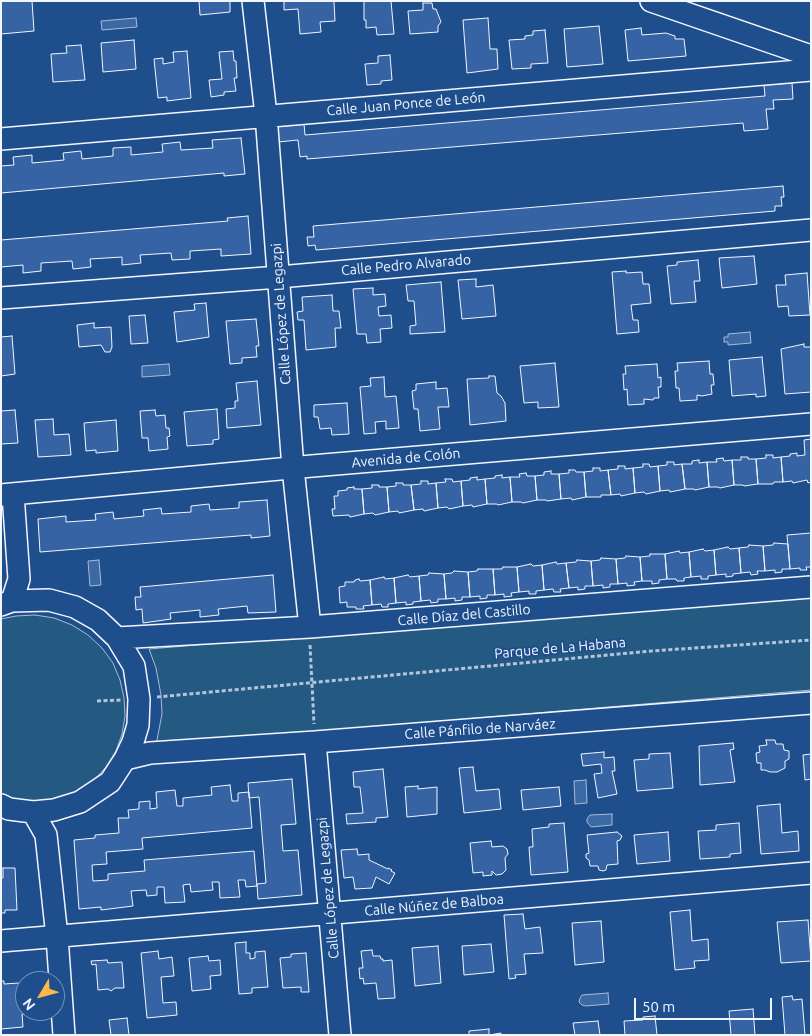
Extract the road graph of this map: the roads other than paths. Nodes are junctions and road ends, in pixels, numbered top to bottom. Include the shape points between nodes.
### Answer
1 (253, 1) edge
2 (651, 1) edge
3 (811, 56) edge
4 (811, 70) edge
5 (266, 115) junction
6 (1, 139) edge
7 (811, 230) edge
8 (279, 277) junction
9 (1, 298) edge
10 (811, 424) edge
11 (293, 468) junction
12 (7, 495) edge
13 (811, 586) edge
14 (15, 602) edge
15 (310, 627) junction
16 (117, 638) junction
17 (811, 703) edge
18 (316, 742) junction
19 (136, 751) junction
20 (1, 806) edge
21 (54, 810) junction
22 (33, 812) junction
23 (46, 835) junction
24 (811, 873) edge
25 (330, 913) junction
26 (57, 937) junction
27 (1, 942) edge
28 (64, 1035) edge
29 (340, 1035) edge

1 - 5 street, Calle López de Legazpi
2 - 3 street
4 - 5 street, Calle Juan Ponce de León
5 - 6 street, Calle Juan Ponce de León
5 - 8 street, Calle López de Legazpi
7 - 8 street, Calle Pedro Alvarado
8 - 9 street, Calle Pedro Alvarado
8 - 11 street, Calle López de Legazpi
10 - 11 street, Avenida de Colón
11 - 12 street, Avenida de Colón
11 - 15 street, Calle López de Legazpi
12 - 14 street via 19,579
13 - 15 street, Calle Díaz del Castillo
14 - 16 street via 49,600 75,607 98,620
15 - 16 street, Calle Díaz del Castillo
16 - 19 street via 134,666 139,699
17 - 18 street, Calle Pánfilo de Narváez
18 - 19 street, Calle Pánfilo de Narváez
18 - 25 street, Calle López de Legazpi
19 - 21 street via 110,782 80,802
20 - 22 street
21 - 22 street
21 - 23 street
22 - 23 street
23 - 26 street
24 - 25 street, Calle Núñez de Balboa
25 - 26 street, Calle Núñez de Balboa
25 - 29 street, Calle López de Legazpi
26 - 27 street, Calle Núñez de Balboa
26 - 28 street

